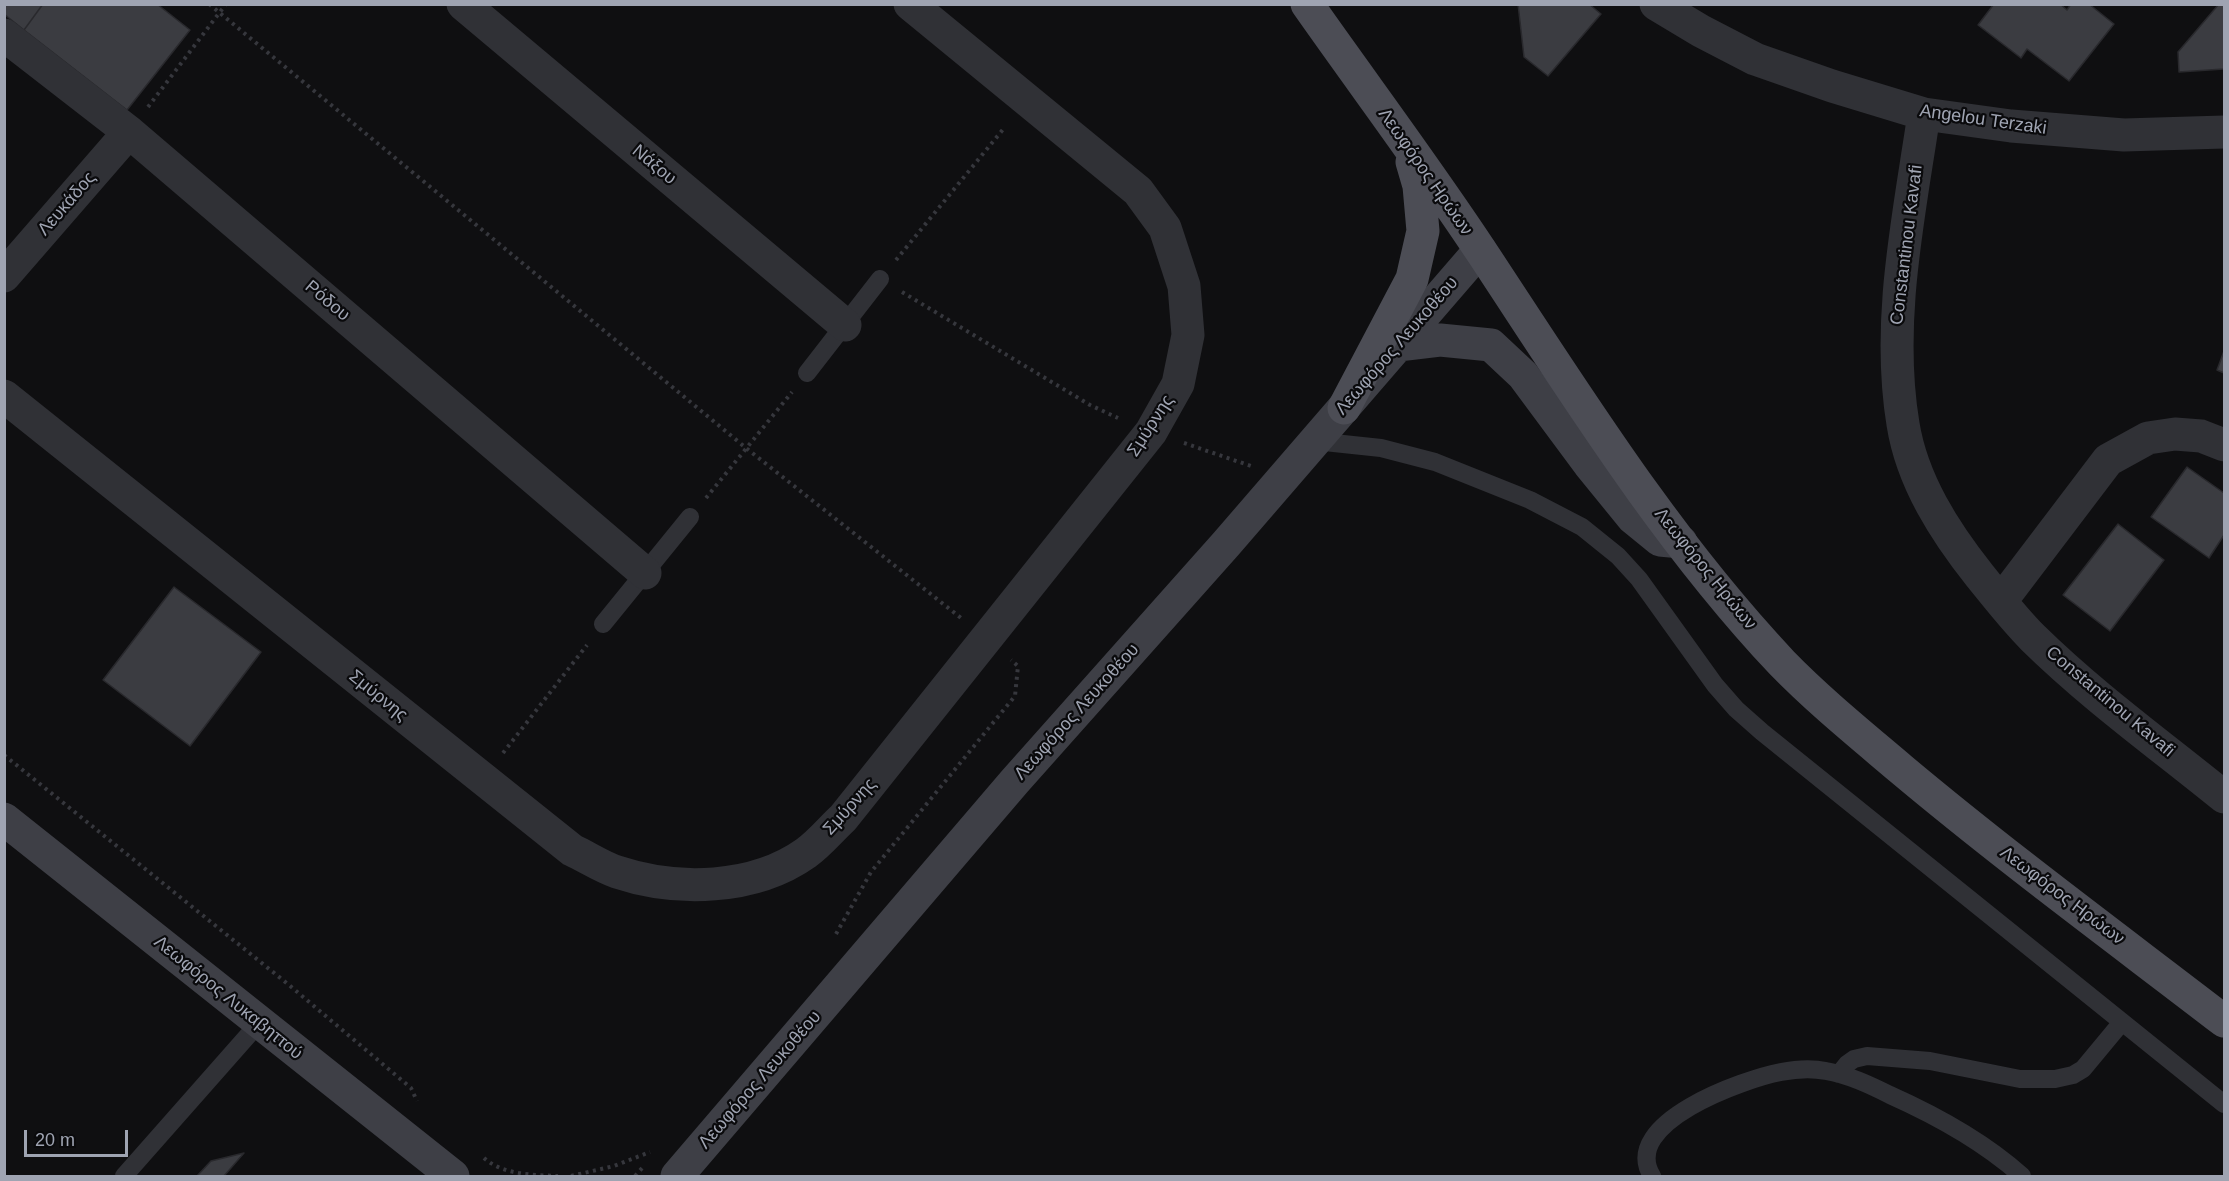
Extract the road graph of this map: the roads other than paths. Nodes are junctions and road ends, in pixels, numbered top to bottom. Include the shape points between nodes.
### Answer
1 (463, 4) edge
2 (910, 4) edge
3 (1307, 4) edge
4 (1656, 4) edge
5 (4, 35) edge
6 (1924, 114) junction
7 (129, 132) junction
8 (2224, 132) edge
9 (1409, 149) junction
10 (1480, 250) junction
11 (4, 276) edge
12 (880, 279) road end
13 (844, 325) junction
14 (1398, 345) junction
15 (807, 374) road end
16 (4, 396) edge
17 (1344, 408) junction
18 (1315, 441) junction
19 (2224, 445) edge
20 (690, 517) road end
21 (1681, 542) junction
22 (645, 573) junction
23 (2001, 601) junction
24 (603, 624) road end
25 (2224, 797) edge
26 (4, 819) edge
27 (2224, 1021) edge
28 (2122, 1022) junction
29 (259, 1023) junction
30 (1839, 1074) junction
31 (2224, 1104) edge
32 (2013, 1174) edge
33 (123, 1176) edge
34 (453, 1176) edge
35 (677, 1176) edge
36 (1653, 1176) edge

1 - 13 street, Νάξου
2 - 16 street, Σμύρνης via 1138,191 1165,228 1184,286 1188,335 1178,384 1152,432 843,818 807,852 772,871 739,882 648,880 615,871 572,850
3 - 9 main road, Λεωφόρος Ηρώων
4 - 6 street, Angelou Terzaki via 1755,59
5 - 7 street, Ρόδου
6 - 8 street, Angelou Terzaki via 2124,135
6 - 23 street, Constantinou Kavafi via 1901,269 1897,347 1903,427 1930,504 1954,544
7 - 11 street, Λευκάδος
7 - 22 street, Ρόδου
9 - 10 main road, Λεωφόρος Ηρώων
9 - 17 main road via 1419,186 1423,231 1412,279
10 - 14 main road, Λεωφόρος Λευκοθέου
10 - 21 main road, Λεωφόρος Ηρώων
12 - 13 lane
13 - 15 lane
14 - 17 main road, Λεωφόρος Λευκοθέου
14 - 21 main road via 1440,340 1491,345 1523,375 1633,518 1660,540
17 - 18 main road, Λεωφόρος Λευκοθέου
18 - 28 lane via 1381,448 1435,462 1530,500 1582,527 1639,579 1714,685 1744,717
18 - 35 main road, Λεωφόρος Λευκοθέου via 1015,781
19 - 23 street via 2201,436 2175,434 2148,438 2108,460
20 - 22 lane
21 - 27 main road, Λεωφόρος Ηρώων via 1784,664 1852,728 1952,812
22 - 24 lane
23 - 25 street, Constantinou Kavafi via 2032,637 2088,687
26 - 29 main road, Λεωφόρος Λυκαβηττού
28 - 30 lane via 2083,1069 2055,1079 2020,1079 1930,1061 1867,1056 1846,1064
28 - 31 lane
29 - 33 lane
29 - 34 main road, Λεωφόρος Λυκαβηττού
30 - 32 lane via 1950,1125
30 - 36 lane via 1811,1068 1781,1072 1719,1092 1686,1109 1669,1121 1649,1145 1647,1163

